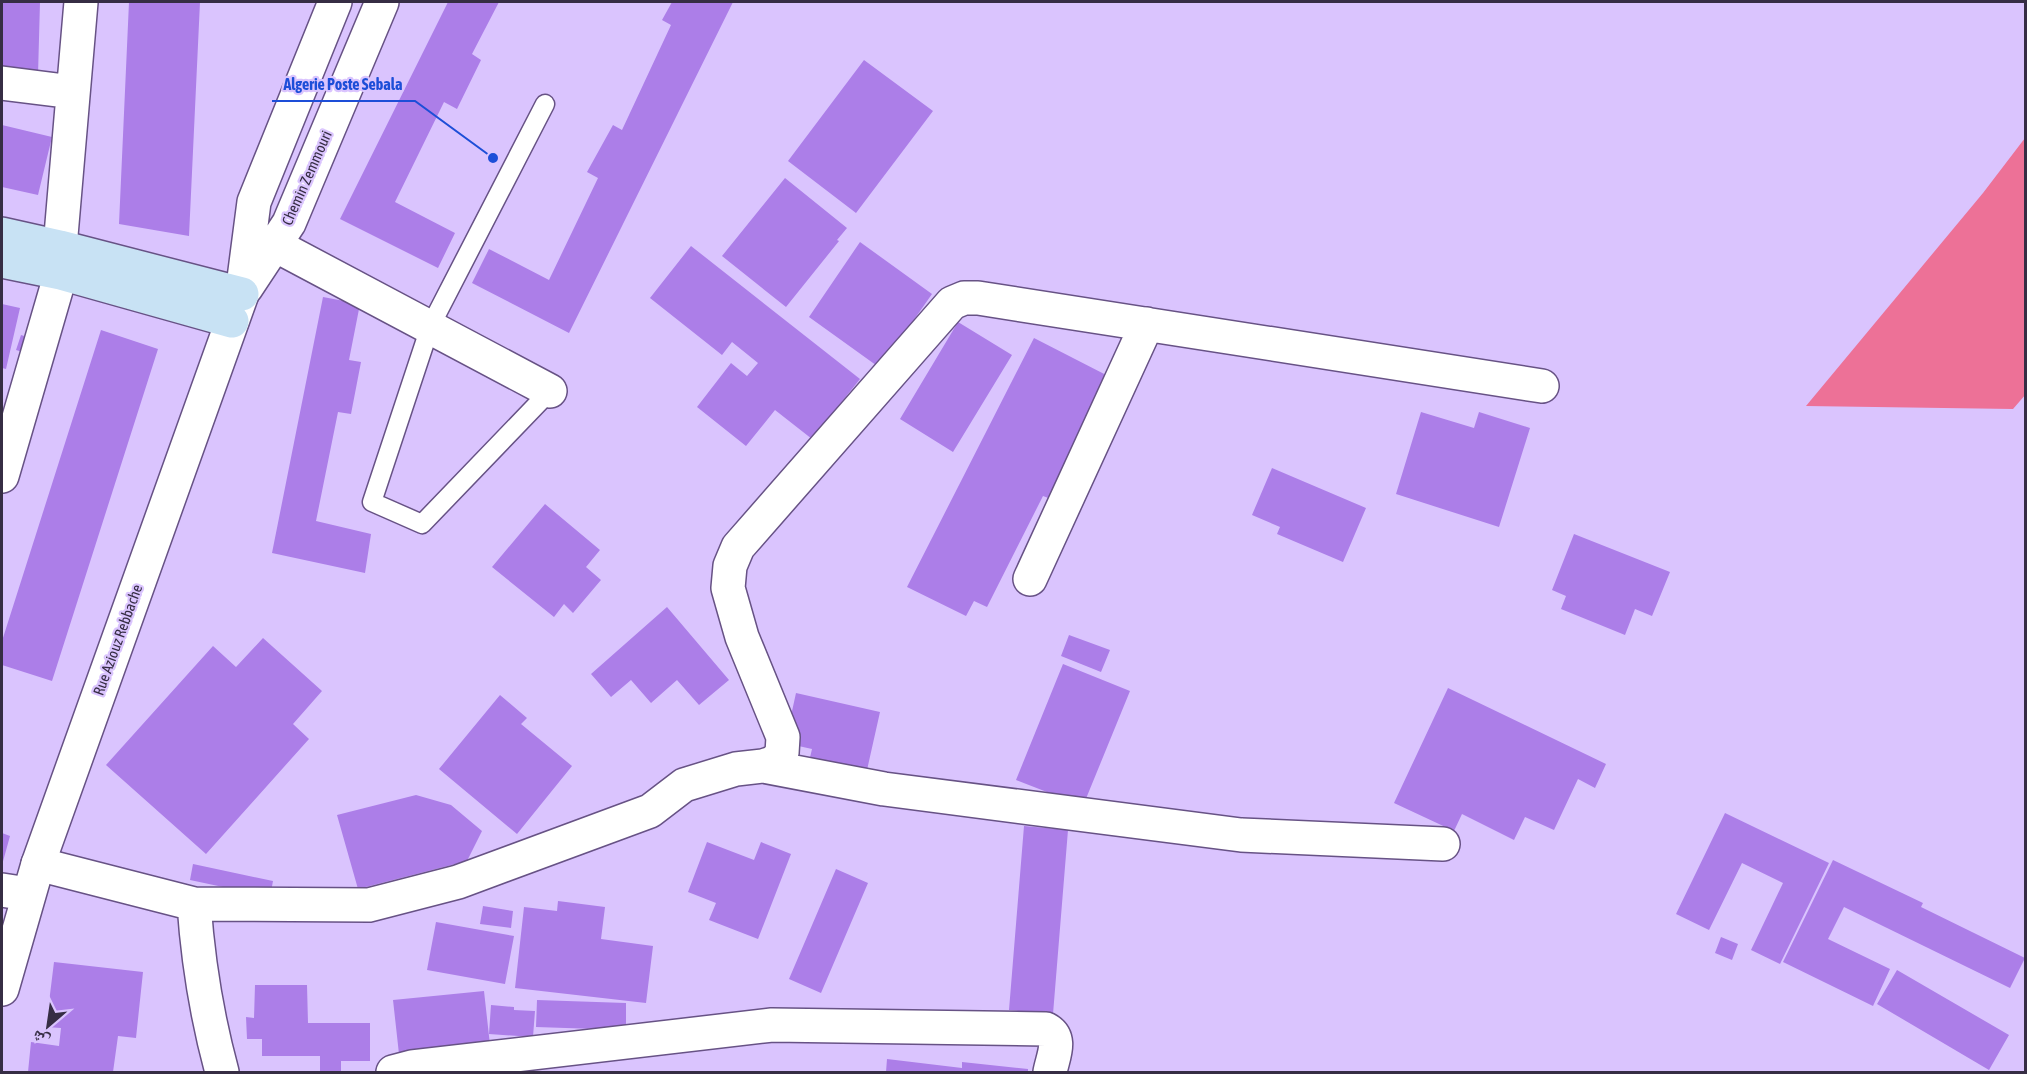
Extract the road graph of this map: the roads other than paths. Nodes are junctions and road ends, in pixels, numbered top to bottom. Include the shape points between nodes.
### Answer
1 (81, 2) edge
2 (335, 2) edge
3 (382, 2) edge
4 (2, 83) edge
5 (73, 92) junction
6 (545, 104) dead end
7 (2, 234) edge
8 (275, 245) junction
9 (60, 260) junction
10 (2, 261) edge
11 (237, 308) junction
12 (1147, 324) junction
13 (430, 327) junction
14 (1542, 386) dead end
15 (550, 391) joint
16 (12, 399) edge
17 (2, 476) edge
18 (1030, 579) dead end
19 (763, 766) junction
20 (1443, 844) dead end
21 (22, 883) edge
22 (194, 904) junction
23 (2, 988) edge
24 (222, 1072) edge
25 (393, 1072) edge
26 (1050, 1072) edge

1 - 5 street
2 - 11 street via 254,202
3 - 8 street, Chemin Zemmouri via 289,223
4 - 5 street
5 - 9 street
6 - 13 lane
7 - 9 main road
8 - 11 street, Chemin Zemmouri
8 - 13 street
9 - 10 main road
9 - 11 main road
9 - 16 street
11 - 21 street, Rue Aziouz Rebbache
12 - 14 street
12 - 18 street
12 - 19 street via 978,298 952,303 738,547 730,566 730,599 783,737 782,753 775,762
13 - 15 street
13 - 15 lane via 372,502 422,524
16 - 17 street
19 - 20 street via 884,789 1241,835
19 - 22 street via 736,769 684,785 650,810 458,882 369,905
21 - 22 street
21 - 23 street, Rue Aziouz Rebbache
22 - 24 street via 198,961
25 - 26 street via 412,1066 772,1025 1046,1029 1057,1040

